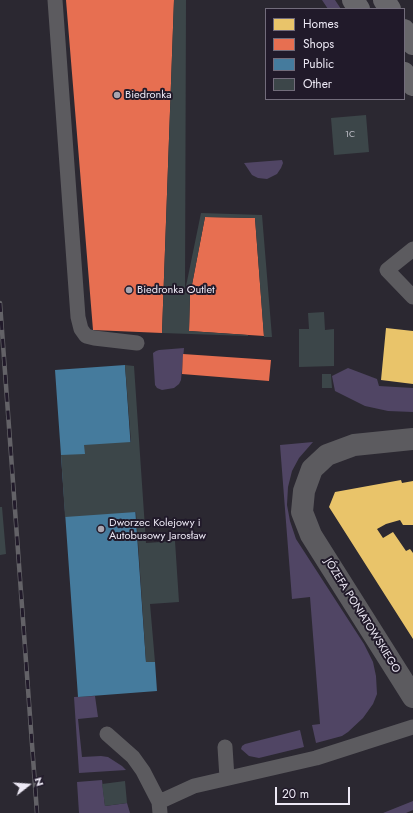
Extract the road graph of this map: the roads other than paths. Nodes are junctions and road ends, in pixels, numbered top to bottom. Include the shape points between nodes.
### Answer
1 (55, 0) edge
2 (353, 0) edge
3 (359, 8) edge
4 (405, 32) edge
5 (413, 44) edge
6 (405, 73) edge
7 (413, 85) edge
8 (413, 249) edge
9 (413, 297) edge
10 (138, 342) dead end
11 (413, 439) edge
12 (413, 696) edge
13 (413, 727) edge
14 (107, 734) dead end
15 (225, 747) dead end
16 (227, 778) junction
17 (159, 808) edge

1 - 10 lane via 78,317 86,336
2 - 3 main road
4 - 5 main road
6 - 7 main road
8 - 9 lane via 387,270
11 - 12 street, JÓZEFA PONIATOWSKIEGO via 354,445 328,455 312,469 304,490 302,512 311,535
13 - 16 lane via 316,758
14 - 17 lane via 134,757 144,771
15 - 16 lane
16 - 17 lane via 194,786

